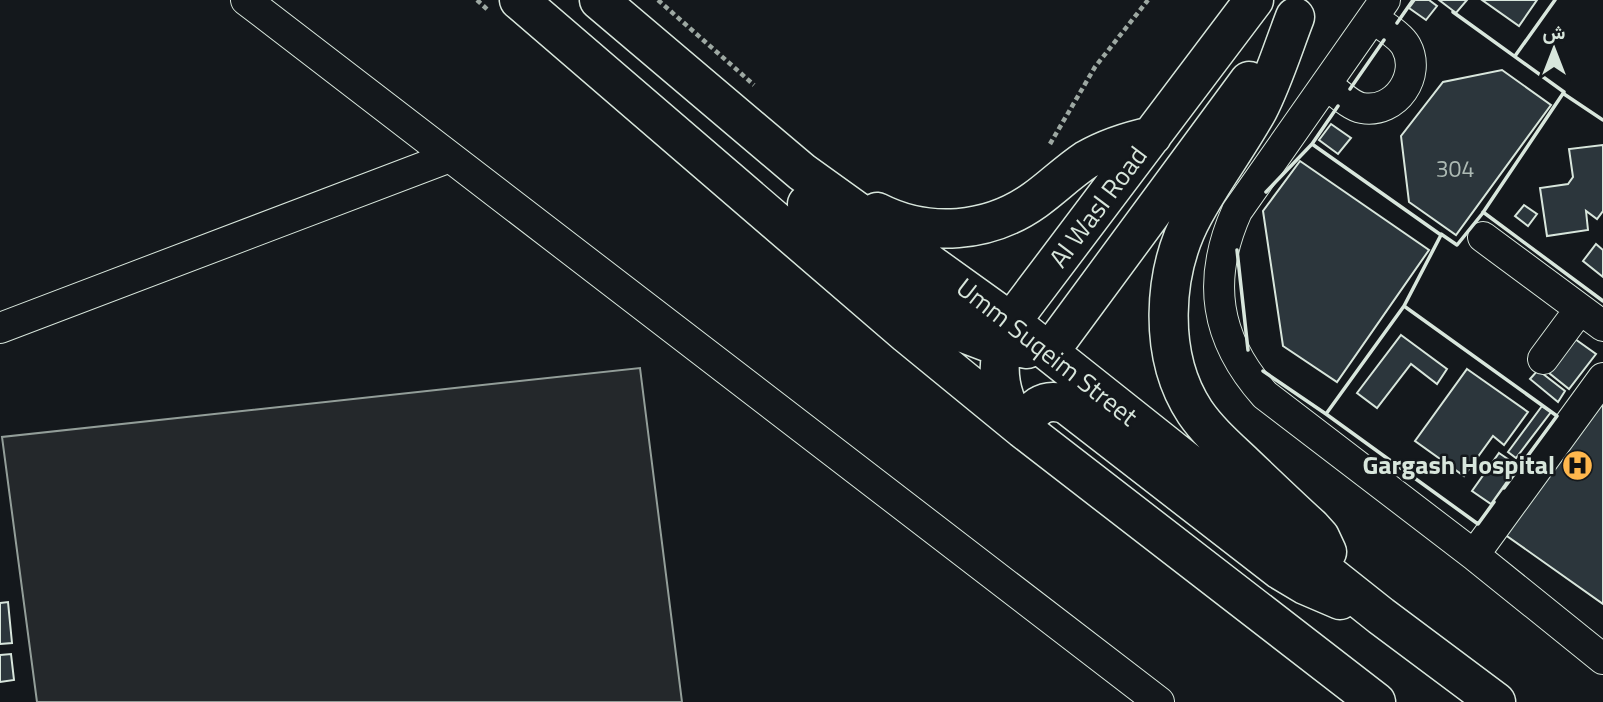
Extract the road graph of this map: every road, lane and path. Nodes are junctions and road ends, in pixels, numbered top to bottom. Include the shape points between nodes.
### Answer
1 (246, 0) edge
2 (519, 0) edge
3 (599, 0) edge
4 (658, 0) edge
5 (1148, 0) edge
6 (1254, 0) edge
7 (1302, 8) edge
8 (1379, 9) edge
9 (1326, 84) junction
10 (758, 88) dead end
11 (655, 115) junction
12 (1152, 136) junction
13 (1048, 147) dead end
14 (450, 157) junction
15 (802, 172) junction
16 (1483, 237) dead end
17 (1592, 318) edge
18 (991, 326) junction
19 (0, 328) edge
20 (1050, 351) junction
21 (1543, 359) dead end
22 (1603, 378) edge
23 (1023, 429) junction
24 (1474, 555) junction
25 (1338, 580) junction
26 (1381, 616) junction
27 (1603, 659) edge
28 (1159, 702) edge
29 (1376, 702) edge
30 (1496, 702) edge

1 - 14 street
2 - 11 main road
3 - 15 main road, Umm Suqeim Street
4 - 10 path
5 - 13 path via 1095,67
6 - 12 main road, Al Wasl Road
7 - 20 main road, Al Wasl Road
7 - 25 main road via 1257,112 1192,216 1180,245 1171,286 1170,338 1182,388 1194,410 1209,431 1320,537
8 - 9 street
8 - 9 street via 1409,52 1410,74 1400,94 1381,106 1359,108
9 - 24 street via 1237,211 1227,234 1218,283 1226,331 1235,355 1265,395
11 - 18 main road via 703,127 732,142
11 - 23 main road
12 - 15 main road via 1089,159 1020,210 962,228 904,223
12 - 18 main road, Al Wasl Road
14 - 19 street
14 - 28 street
15 - 18 main road, Umm Suqeim Street
16 - 17 street
17 - 21 street
18 - 20 main road, Umm Suqeim Street
18 - 23 main road via 1002,390
20 - 25 main road, Umm Suqeim Street
22 - 24 street
23 - 26 main road via 1029,414 1042,403 1067,405 1286,574
23 - 29 main road
24 - 27 street
25 - 26 main road, Umm Suqeim Street
26 - 30 main road, Umm Suqeim Street

